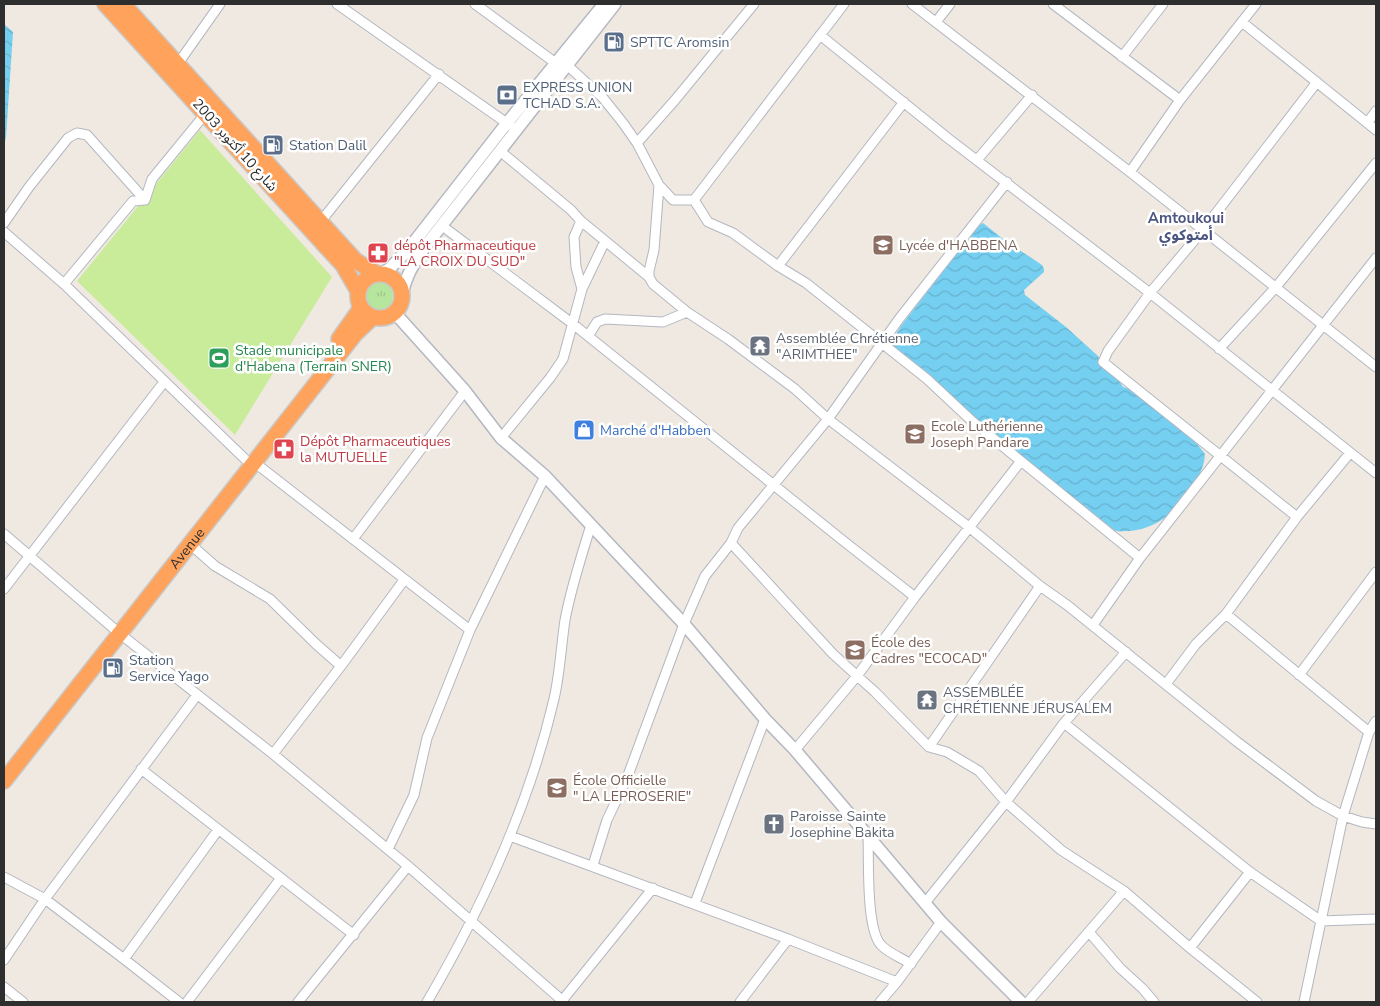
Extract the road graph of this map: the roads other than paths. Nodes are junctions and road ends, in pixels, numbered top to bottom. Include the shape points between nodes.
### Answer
1 (106, 4) edge
2 (123, 4) edge
3 (220, 4) edge
4 (337, 4) edge
5 (475, 4) edge
6 (604, 4) edge
7 (615, 4) edge
8 (754, 4) edge
9 (844, 4) edge
10 (912, 4) edge
11 (950, 4) edge
12 (1055, 4) edge
13 (1164, 4) edge
14 (1256, 4) edge
15 (350, 7) edge
16 (936, 22) junction
17 (1242, 22) junction
18 (820, 35) junction
19 (1122, 57) junction
20 (562, 64) junction
21 (178, 65) junction
22 (438, 74) junction
23 (1317, 82) junction
24 (1032, 95) junction
25 (1180, 100) junction
26 (904, 102) junction
27 (1376, 110) edge
28 (206, 113) junction
29 (1368, 122) junction
30 (511, 127) junction
31 (1376, 130) edge
32 (637, 143) junction
33 (500, 150) junction
34 (977, 160) junction
35 (1376, 163) edge
36 (1130, 172) junction
37 (1007, 182) junction
38 (659, 185) junction
39 (145, 200) junction
40 (694, 200) junction
41 (581, 220) junction
42 (321, 221) junction
43 (4, 223) edge
44 (441, 225) junction
45 (1203, 230) junction
46 (4, 232) edge
47 (605, 241) junction
48 (1376, 258) edge
49 (778, 266) junction
50 (379, 274) junction
51 (649, 278) junction
52 (64, 284) junction
53 (1276, 287) junction
54 (582, 289) junction
55 (358, 291) junction
56 (1150, 293) junction
57 (402, 294) junction
58 (367, 312) junction
59 (394, 312) junction
60 (687, 312) junction
61 (573, 324) junction
62 (1323, 325) junction
63 (588, 336) junction
64 (882, 343) junction
65 (1218, 349) junction
66 (1376, 367) edge
67 (164, 382) junction
68 (1272, 389) junction
69 (465, 391) junction
70 (828, 419) junction
71 (501, 438) junction
72 (1350, 453) junction
73 (1220, 455) junction
74 (250, 460) junction
75 (1021, 461) junction
76 (1376, 473) edge
77 (545, 476) junction
78 (774, 485) junction
79 (1297, 518) junction
80 (591, 526) junction
81 (969, 527) junction
82 (4, 534) edge
83 (354, 539) junction
84 (731, 543) junction
85 (190, 544) junction
86 (30, 555) junction
87 (1140, 558) junction
88 (1376, 572) edge
89 (404, 580) junction
90 (1040, 586) junction
91 (4, 589) edge
92 (915, 597) junction
93 (1226, 614) junction
94 (684, 624) junction
95 (1093, 626) junction
96 (116, 630) junction
97 (470, 630) junction
98 (1126, 652) junction
99 (341, 666) junction
100 (1299, 675) junction
101 (857, 676) junction
102 (1166, 684) junction
103 (197, 695) junction
104 (765, 719) junction
105 (1376, 721) edge
106 (1064, 723) junction
107 (1368, 732) junction
108 (930, 746) junction
109 (795, 750) junction
110 (273, 754) junction
111 (4, 768) edge
112 (141, 769) junction
113 (4, 781) edge
114 (1006, 802) junction
115 (1344, 816) junction
116 (1376, 824) edge
117 (218, 830) junction
118 (510, 836) junction
119 (868, 838) junction
120 (388, 849) junction
121 (408, 866) junction
122 (592, 866) junction
123 (1250, 872) junction
124 (4, 877) edge
125 (281, 878) junction
126 (653, 888) junction
127 (1124, 890) junction
128 (45, 899) junction
129 (695, 903) junction
130 (925, 904) junction
131 (1376, 919) edge
132 (471, 921) junction
133 (1321, 921) junction
134 (941, 922) junction
135 (1089, 932) junction
136 (354, 935) junction
137 (788, 938) junction
138 (1190, 948) junction
139 (124, 959) junction
140 (4, 960) edge
141 (910, 964) junction
142 (897, 982) junction
143 (4, 987) edge
144 (305, 1001) edge
145 (23, 1002) edge
146 (179, 1002) edge
147 (187, 1002) edge
148 (427, 1002) edge
149 (562, 1002) edge
150 (740, 1002) edge
151 (880, 1002) edge
152 (1022, 1002) edge
153 (1028, 1002) edge
154 (1154, 1002) edge
155 (1257, 1002) edge
156 (1304, 1002) edge

1 - 28 highway, شارع 10 أكتوبر 2003
2 - 21 highway, شارع 10 أكتوبر 2003
3 - 21 street
4 - 15 street
5 - 20 street
6 - 20 street
7 - 20 street
8 - 32 street
9 - 18 street
10 - 16 street
11 - 16 street
12 - 19 street
13 - 19 street
14 - 17 street
15 - 22 street
16 - 24 street
17 - 23 street
17 - 25 street
18 - 26 street
18 - 40 street
19 - 25 street
20 - 30 street
20 - 32 street via 603,98
21 - 42 highway, شارع 10 أكتوبر 2003
22 - 30 street
22 - 42 street
23 - 29 street
23 - 45 street
24 - 34 street
24 - 36 street
25 - 36 street
26 - 34 street
26 - 49 street
27 - 29 street
28 - 39 street via 152,180
28 - 55 highway, شارع 10 أكتوبر 2003 via 342,265
29 - 31 street
30 - 33 street
30 - 50 street via 397,262
32 - 38 street
33 - 41 street
33 - 44 street
34 - 37 street
35 - 53 street
36 - 45 street
37 - 56 street
37 - 64 street
38 - 40 street via 674,200
38 - 51 street
39 - 43 street via 87,135 77,133 68,138
39 - 52 street via 134,201
40 - 49 street via 708,222 733,233
41 - 47 street
41 - 54 street via 574,237 576,267
42 - 50 highway, شارع 10 أكتوبر 2003 via 356,261
44 - 57 street via 410,269
44 - 61 street
45 - 53 street
45 - 56 street
46 - 52 street
47 - 51 street
47 - 54 street
48 - 62 street
49 - 64 street via 806,283
50 - 55 highway via 364,280
50 - 57 highway via 387,275 397,283
51 - 60 street
52 - 67 street
53 - 62 street
53 - 65 street
54 - 61 street
55 - 58 highway via 357,297
56 - 65 street
56 - 73 street via 1103,362
57 - 59 highway
58 - 59 highway via 380,318
58 - 74 highway via 348,328
59 - 69 street
60 - 63 street via 663,322 605,319 597,322
60 - 70 street via 751,355
61 - 63 street
61 - 71 street via 560,364
62 - 66 street
62 - 68 street
63 - 78 street
64 - 70 street
64 - 75 street
65 - 68 street
67 - 74 street
67 - 86 street
68 - 72 street
68 - 73 street
69 - 71 street
69 - 83 street
70 - 78 street
70 - 81 street
71 - 77 street
72 - 76 street
72 - 79 street
73 - 79 street
73 - 87 street
74 - 83 street
74 - 85 highway, Avenue
74 - 96 highway
75 - 81 street
75 - 87 street
77 - 80 street
77 - 97 street
78 - 84 street via 738,528
78 - 92 street
79 - 93 street
80 - 94 street
80 - 118 street via 568,604 554,699 534,770
81 - 90 street
81 - 92 street
82 - 86 street
83 - 89 street
84 - 94 street via 705,576
84 - 101 street
85 - 96 highway, Avenue
85 - 99 street via 215,566 270,599
86 - 91 street
86 - 96 street
87 - 95 street
88 - 100 street
89 - 97 street
89 - 99 street
90 - 95 street
90 - 108 street
92 - 101 street
93 - 100 street
93 - 102 street via 1196,644
94 - 104 street
94 - 122 street
95 - 98 street
96 - 103 street
96 - 111 highway
96 - 113 highway, Avenue
97 - 120 street via 427,738 414,795
98 - 102 street
98 - 106 street
99 - 110 street
100 - 107 street
101 - 108 street
101 - 109 street
102 - 115 street via 1316,801
103 - 110 street
103 - 112 street
104 - 109 street
104 - 129 street
105 - 107 street
106 - 114 street
106 - 123 street
107 - 115 street
108 - 114 street via 979,771
109 - 119 street
110 - 120 street
112 - 117 street
112 - 128 street
114 - 127 street via 1062,850
114 - 130 street
115 - 116 street
115 - 133 street
117 - 125 street
117 - 139 street
118 - 122 street
118 - 132 street
119 - 130 street
119 - 141 street via 875,935 881,945
120 - 121 street
121 - 132 street
121 - 136 street
122 - 126 street
123 - 133 street
123 - 138 street
124 - 128 street
125 - 136 street
125 - 147 street
126 - 129 street
126 - 149 street
127 - 135 street
127 - 138 street
128 - 139 street
128 - 140 street
129 - 137 street
130 - 134 street
131 - 133 street
132 - 148 street
132 - 149 street
133 - 156 street
134 - 141 street
134 - 152 street
135 - 153 street
135 - 154 street
136 - 144 street
137 - 142 street
137 - 150 street
138 - 155 street
139 - 146 street
141 - 142 street
142 - 151 street
143 - 145 street

